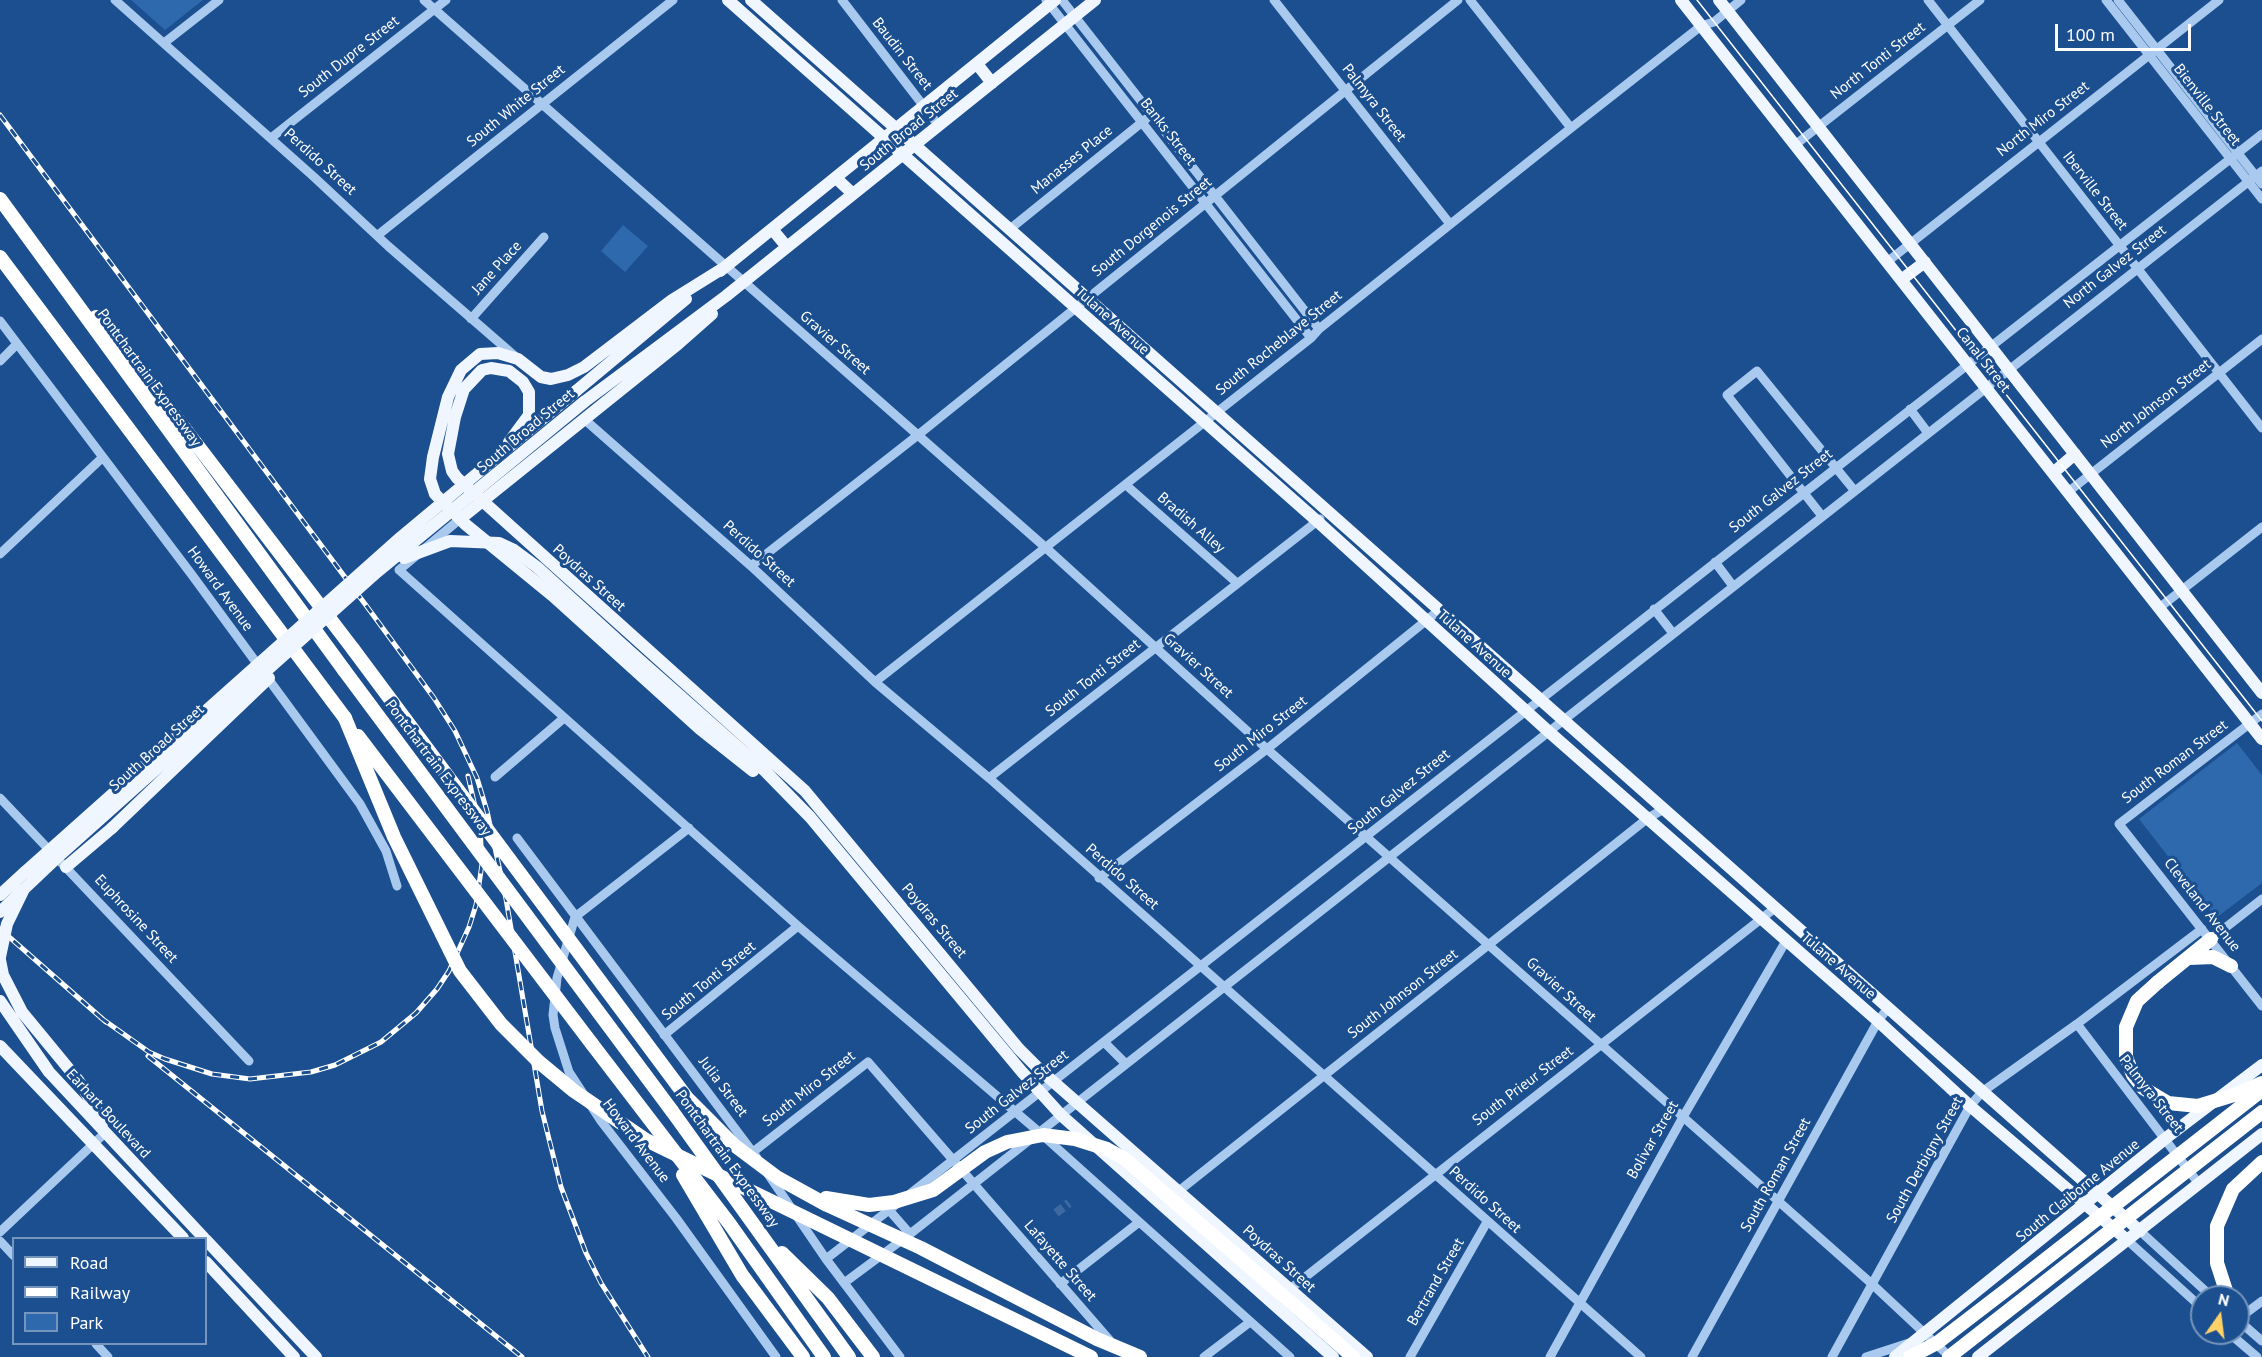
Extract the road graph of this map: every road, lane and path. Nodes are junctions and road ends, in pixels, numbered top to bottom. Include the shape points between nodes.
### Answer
1 (115, 0) edge
2 (219, 0) edge
3 (424, 0) edge
4 (446, 0) edge
5 (673, 0) edge
6 (728, 0) edge
7 (751, 0) edge
8 (842, 0) edge
9 (1095, 0) edge
10 (1274, 0) edge
11 (1458, 0) edge
12 (1470, 0) edge
13 (1681, 0) edge
14 (1719, 0) edge
15 (1741, 0) edge
16 (1928, 0) edge
17 (1980, 0) edge
18 (2106, 0) edge
19 (2118, 0) edge
20 (2219, 0) edge
21 (1053, 1) edge
22 (434, 9) junction
23 (1728, 10) junction
24 (1070, 20) junction
25 (1701, 26) junction
26 (1948, 26) junction
27 (164, 43) junction
28 (2152, 52) junction
29 (977, 64) junction
30 (992, 83) junction
31 (1344, 90) junction
32 (542, 105) junction
33 (924, 106) junction
34 (1152, 115) junction
35 (1142, 122) junction
36 (939, 126) junction
37 (1819, 126) junction
38 (895, 128) junction
39 (1571, 128) junction
40 (2262, 134) edge
41 (883, 137) junction
42 (271, 138) junction
43 (2037, 143) junction
44 (914, 145) junction
45 (1795, 145) junction
46 (903, 154) junction
47 (2234, 156) junction
48 (2255, 176) edge
49 (836, 178) junction
50 (2262, 184) edge
51 (853, 194) junction
52 (1215, 195) junction
53 (0, 199) edge
54 (2262, 199) edge
55 (1205, 203) junction
56 (13, 216) junction
57 (1450, 224) junction
58 (772, 229) junction
59 (1010, 229) junction
60 (378, 235) junction
61 (544, 237) dead end
62 (1911, 243) junction
63 (2119, 246) junction
64 (787, 247) junction
65 (0, 257) edge
66 (1887, 262) junction
67 (1925, 262) junction
68 (724, 267) junction
69 (2137, 268) junction
70 (1901, 280) junction
71 (743, 283) junction
72 (1088, 298) junction
73 (1075, 308) junction
74 (471, 319) junction
75 (0, 321) edge
76 (1318, 329) junction
77 (486, 331) junction
78 (1311, 338) junction
79 (2262, 339) edge
80 (17, 344) junction
81 (1990, 347) junction
82 (480, 354) junction
83 (518, 360) junction
84 (0, 361) edge
85 (1967, 364) junction
86 (2008, 370) junction
87 (2219, 373) junction
88 (1986, 388) junction
89 (1910, 409) junction
90 (1215, 413) junction
91 (584, 419) junction
92 (1203, 422) junction
93 (2262, 428) edge
94 (1928, 433) junction
95 (918, 435) junction
96 (501, 453) junction
97 (2075, 454) junction
98 (103, 457) junction
99 (1836, 466) junction
100 (2053, 473) junction
101 (2091, 473) junction
102 (1126, 485) junction
103 (1854, 490) junction
104 (1803, 492) junction
105 (2068, 492) junction
106 (482, 500) junction
107 (1329, 512) junction
108 (1822, 516) junction
109 (460, 519) junction
110 (1317, 521) junction
111 (2262, 526) edge
112 (1045, 547) junction
113 (0, 554) edge
114 (1715, 562) junction
115 (751, 566) junction
116 (377, 572) junction
117 (1237, 583) junction
118 (1733, 586) junction
119 (2182, 590) junction
120 (2159, 608) junction
121 (1654, 609) junction
122 (1438, 611) junction
123 (1427, 622) junction
124 (1672, 632) junction
125 (307, 634) junction
126 (1155, 647) junction
127 (260, 669) junction
128 (875, 682) junction
129 (2262, 693) edge
130 (1539, 700) junction
131 (1525, 711) junction
132 (2262, 714) edge
133 (345, 718) junction
134 (564, 718) junction
135 (1561, 720) junction
136 (2250, 724) junction
137 (1548, 731) junction
138 (2262, 739) edge
139 (1267, 749) junction
140 (495, 777) dead end
141 (989, 778) junction
142 (0, 798) edge
143 (1664, 809) junction
144 (810, 817) junction
145 (1648, 818) junction
146 (2119, 824) joint
147 (689, 828) junction
148 (1366, 837) junction
149 (517, 838) dead end
150 (52, 853) junction
151 (1389, 856) junction
152 (66, 867) junction
153 (1099, 878) junction
154 (398, 886) dead end
155 (24, 889) junction
156 (2, 893) edge
157 (2262, 899) edge
158 (1775, 908) junction
159 (0, 912) edge
160 (576, 917) junction
161 (1762, 919) junction
162 (798, 926) junction
163 (2206, 934) junction
164 (1786, 941) junction
165 (1490, 946) junction
166 (0, 958) edge
167 (2187, 959) junction
168 (1202, 966) junction
169 (2231, 966) junction
170 (1224, 986) junction
171 (0, 1001) edge
172 (2262, 1006) edge
173 (1888, 1008) junction
174 (1878, 1021) junction
175 (2077, 1024) junction
176 (664, 1035) junction
177 (1105, 1043) junction
178 (0, 1046) edge
179 (1601, 1046) junction
180 (249, 1061) dead end
181 (1126, 1064) junction
182 (2262, 1065) edge
183 (1323, 1076) junction
184 (880, 1077) joint
185 (1054, 1082) junction
186 (2262, 1083) edge
187 (2262, 1090) edge
188 (1982, 1092) junction
189 (1040, 1093) junction
190 (1076, 1102) junction
191 (1970, 1106) junction
192 (2262, 1112) edge
193 (1016, 1113) junction
194 (1061, 1115) junction
195 (1683, 1117) junction
196 (653, 1124) junction
197 (104, 1131) junction
198 (1038, 1132) junction
199 (2262, 1134) edge
200 (2166, 1138) junction
201 (93, 1144) junction
202 (753, 1152) junction
203 (953, 1162) junction
204 (2262, 1162) edge
205 (937, 1174) junction
206 (1434, 1174) junction
207 (972, 1184) junction
208 (2199, 1184) junction
209 (1179, 1190) junction
210 (806, 1194) junction
211 (2097, 1195) junction
212 (954, 1199) junction
213 (1778, 1202) junction
214 (1161, 1205) junction
215 (2085, 1205) junction
216 (889, 1210) junction
217 (1487, 1222) junction
218 (1138, 1223) junction
219 (756, 1227) junction
220 (2140, 1231) junction
221 (0, 1232) edge
222 (910, 1234) junction
223 (181, 1237) edge
224 (201, 1237) edge
225 (2126, 1239) junction
226 (0, 1241) edge
227 (207, 1244) edge
228 (12, 1254) edge
229 (826, 1259) junction
230 (207, 1263) edge
231 (844, 1283) junction
232 (1060, 1284) junction
233 (1872, 1284) junction
234 (2199, 1285) edge
235 (2224, 1285) edge
236 (1290, 1289) junction
237 (2190, 1297) edge
238 (2262, 1301) edge
239 (1580, 1304) junction
240 (2250, 1310) edge
241 (1996, 1319) junction
242 (1250, 1322) junction
243 (2250, 1330) edge
244 (1924, 1333) junction
245 (1914, 1341) junction
246 (2262, 1341) edge
247 (2243, 1345) edge
248 (313, 1356) edge
249 (294, 1357) edge
250 (776, 1357) edge
251 (803, 1357) edge
252 (824, 1357) edge
253 (849, 1357) edge
254 (873, 1357) edge
255 (900, 1357) edge
256 (1091, 1357) edge
257 (1124, 1357) edge
258 (1140, 1357) edge
259 (1204, 1357) edge
260 (1290, 1357) edge
261 (1333, 1357) edge
262 (1353, 1357) edge
263 (1367, 1357) edge
264 (1410, 1357) edge
265 (1550, 1357) edge
266 (1641, 1357) edge
267 (1692, 1357) edge
268 (1832, 1357) edge
269 (1866, 1357) edge
270 (1895, 1357) edge
271 (1911, 1357) edge
272 (1938, 1357) edge
273 (1950, 1357) edge
274 (1978, 1357) edge
275 (2257, 1357) edge

1 - 27 street, Perdido Street
2 - 27 street
3 - 22 street, Gravier Street
4 - 22 street, South Dupre Street
5 - 32 street, South White Street
6 - 41 main road, Tulane Avenue
7 - 38 main road, Tulane Avenue
8 - 33 street, Baudin Street
9 - 24 main road, South Broad Street
10 - 31 street, Palmyra Street
11 - 31 street, South Dorgenois Street
12 - 39 street
13 - 25 main road, Canal Street
14 - 23 main road, Canal Street
15 - 23 street, South Rocheblave Street
16 - 26 street, Iberville Street
17 - 26 street, North Tonti Street
18 - 28 street, Bienville Street
19 - 28 street, Bienville Street
20 - 28 street, North Miro Street
21 - 24 street, Banks Street
21 - 29 main road, South Broad Street
22 - 32 street, Gravier Street
22 - 42 street, South Dupre Street
23 - 25 street, South Rocheblave Street
23 - 37 main road, Canal Street
24 - 30 main road, South Broad Street
24 - 34 street, Banks Street
24 - 35 street, Banks Street
25 - 39 street, South Rocheblave Street
25 - 45 main road, Canal Street
26 - 37 street, North Tonti Street
26 - 43 street, Iberville Street
27 - 42 street, Perdido Street
28 - 43 street, North Miro Street
28 - 47 street, Bienville Street
29 - 30 main road
29 - 33 main road, South Broad Street
30 - 36 main road, South Broad Street
31 - 52 street, South Dorgenois Street
31 - 57 street, Palmyra Street
32 - 60 street, South White Street
32 - 68 street, Gravier Street
33 - 36 street, Baudin Street
33 - 38 main road, South Broad Street
34 - 35 street, Manasses Place
34 - 52 street, Banks Street
35 - 55 street, Banks Street
35 - 59 street, Manasses Place
36 - 44 main road, South Broad Street
37 - 45 street, North Tonti Street
37 - 62 main road, Canal Street
38 - 41 main road, South Broad Street
38 - 44 main road, Tulane Avenue
39 - 57 street, South Rocheblave Street
40 - 47 street, North Galvez Street
41 - 46 main road, Tulane Avenue
41 - 49 main road, South Broad Street
42 - 60 street, Perdido Street
43 - 62 street, North Miro Street
43 - 63 street, Iberville Street
44 - 46 main road, South Broad Street
44 - 59 main road, Tulane Avenue
45 - 66 main road, Canal Street
46 - 51 main road, South Broad Street
46 - 73 main road, Tulane Avenue
47 - 48 street, Bienville Street
47 - 63 street, North Galvez Street
48 - 50 street, Bienville Street
48 - 54 street, Bienville Street
48 - 69 street, North Galvez Street
49 - 51 main road
49 - 58 main road, South Broad Street
51 - 64 main road, South Broad Street
52 - 55 street, South Dorgenois Street
52 - 76 street, Banks Street
53 - 56 highway, Pontchartrain Expressway
55 - 72 street, South Dorgenois Street
55 - 78 street, Banks Street
56 - 210 highway, bridge via 162,399 687,1098 734,1145
56 - 219 highway, Pontchartrain Expressway, bridge
57 - 76 street, South Rocheblave Street
58 - 64 main road
58 - 68 main road, South Broad Street
59 - 72 main road, Tulane Avenue
60 - 74 street, Perdido Street
61 - 74 street, Jane Place
62 - 66 street, North Miro Street
62 - 67 main road, Canal Street
63 - 69 street, Iberville Street
63 - 81 street, North Galvez Street
64 - 71 main road, South Broad Street
65 - 133 highway
66 - 70 main road, Canal Street
67 - 70 main road
67 - 81 main road, Canal Street
68 - 71 street, Gravier Street
68 - 83 main road via 575,372 560,378 541,377
68 - 96 main road, South Broad Street, bridge
69 - 86 street, North Galvez Street
69 - 87 street, Iberville Street
70 - 85 main road, Canal Street
71 - 91 main road via 702,325
71 - 95 street, Gravier Street
71 - 116 main road, South Broad Street, bridge via 584,402
72 - 73 street, South Dorgenois Street
72 - 90 main road, Tulane Avenue
73 - 92 main road, Tulane Avenue
73 - 95 street, South Dorgenois Street
74 - 77 street, Perdido Street
75 - 80 street, Howard Avenue
76 - 78 street, South Rocheblave Street
77 - 82 street via 486,343
77 - 83 street, Perdido Street
78 - 90 street, South Rocheblave Street
79 - 87 street, North Johnson Street
80 - 84 street
80 - 98 street, Howard Avenue
81 - 85 street, South Galvez Street
81 - 86 main road, Canal Street
82 - 83 main road
82 - 109 main road via 453,382 430,469 435,494
85 - 88 main road, Canal Street
85 - 89 street, South Galvez Street
86 - 88 street, North Galvez Street
86 - 97 main road, Canal Street
87 - 93 street, Iberville Street
87 - 101 street, North Johnson Street
88 - 94 street
88 - 100 main road, Canal Street
89 - 94 street
89 - 99 street, South Galvez Street
90 - 92 street, South Rocheblave Street
90 - 107 main road, Tulane Avenue
91 - 106 main road
91 - 115 street, Perdido Street
92 - 102 street, South Rocheblave Street
92 - 110 main road, Tulane Avenue
94 - 103 street
95 - 112 street, Gravier Street
95 - 115 street, South Dorgenois Street
96 - 106 main road, Poydras Street, bridge via 529,416 529,392 524,382 509,371 491,368 482,370 464,389 448,454 452,471
96 - 156 main road, South Broad Street, bridge via 401,537
97 - 100 main road
97 - 101 main road, Canal Street
98 - 113 street
98 - 127 street, Howard Avenue
99 - 103 street
99 - 104 street, South Galvez Street
99 - 104 street via 1757,371 1727,395
100 - 105 main road, Canal Street
101 - 105 street, North Johnson Street
101 - 119 main road, Canal Street
102 - 112 street, South Rocheblave Street
102 - 117 street, Bradish Alley
103 - 108 street
104 - 108 street
104 - 114 street, South Galvez Street
105 - 120 main road, Canal Street
106 - 109 main road
106 - 185 main road, Poydras Street via 805,791 1019,1049
107 - 110 street, South Tonti Street
107 - 122 main road, Tulane Avenue
108 - 118 street
109 - 134 street via 399,570
109 - 144 main road via 553,596 700,729
110 - 117 street, South Tonti Street
110 - 123 main road, Tulane Avenue
111 - 119 street
112 - 126 street, Gravier Street
112 - 128 street, South Rocheblave Street
114 - 118 street
114 - 121 street, South Galvez Street
115 - 128 street, Perdido Street
116 - 125 main road, South Broad Street, bridge
116 - 144 main road, bridge via 416,551 450,541 499,543 514,550 765,771
117 - 126 street, South Tonti Street
118 - 124 street
119 - 120 street
119 - 129 main road, Canal Street
120 - 136 main road, Canal Street
121 - 124 street
121 - 130 street, South Galvez Street
122 - 123 street, South Miro Street
122 - 130 main road, Tulane Avenue
123 - 131 main road, Tulane Avenue
123 - 139 street, South Miro Street
124 - 135 street
125 - 152 main road, bridge via 259,688
125 - 155 main road, South Broad Street, bridge
126 - 139 street, Gravier Street
126 - 141 street, South Tonti Street
127 - 150 street
127 - 154 street, Howard Avenue via 372,822
128 - 141 street, Perdido Street
130 - 131 street, South Galvez Street
130 - 135 main road, Tulane Avenue
131 - 137 main road, Tulane Avenue
131 - 148 street, South Galvez Street
132 - 136 street, South Roman Street
133 - 196 highway, bridge
133 - 256 highway, bridge via 394,837 460,971 501,1024 539,1062 646,1140
134 - 140 street
134 - 147 street
135 - 137 street
135 - 143 main road, Tulane Avenue
136 - 138 main road, Canal Street
136 - 146 street, South Roman Street
137 - 145 main road, Tulane Avenue
137 - 151 street
139 - 148 street, Gravier Street
139 - 153 street, South Miro Street
141 - 153 street, Perdido Street
142 - 150 street, Euphrosine Street
143 - 145 street, South Johnson Street
143 - 158 main road, Tulane Avenue
144 - 189 main road, Poydras Street
145 - 161 main road, Tulane Avenue
145 - 165 street, South Johnson Street
146 - 163 street, Cleveland Avenue
147 - 160 street
147 - 162 street
148 - 151 street, Gravier Street
148 - 168 street, South Galvez Street
149 - 160 street, Julia Street
150 - 152 street, Euphrosine Street
150 - 156 street
151 - 165 street, Gravier Street
151 - 170 street
152 - 180 street, Euphrosine Street
153 - 168 street, Perdido Street
155 - 159 main road, South Broad Street
155 - 166 main road, bridge via 7,924
157 - 163 street, South Derbigny Street
158 - 161 street, South Prieur Street
158 - 173 main road, Tulane Avenue
160 - 176 street, Julia Street
160 - 250 street, Howard Avenue via 557,978 553,1015 569,1072
161 - 164 main road, Tulane Avenue
161 - 179 street, South Prieur Street
162 - 176 street, South Tonti Street
162 - 193 street
163 - 167 highway
163 - 169 street, Cleveland Avenue
163 - 175 street, South Derbigny Street
164 - 174 main road, Tulane Avenue
164 - 195 street, Bolivar Street
165 - 179 street, Gravier Street
165 - 183 street, South Johnson Street
166 - 197 main road via 3,975 22,1011 78,1080 100,1115
167 - 169 highway via 2212,957
167 - 186 highway, bridge via 2138,1001 2126,1027 2128,1065 2143,1088 2168,1103 2198,1106
168 - 170 street, Perdido Street
168 - 177 street, South Galvez Street
169 - 172 street, Cleveland Avenue
170 - 181 street
170 - 183 street, Perdido Street
171 - 197 main road, Earhart Boulevard via 48,1072
173 - 174 street, South Roman Street
173 - 188 main road, Tulane Avenue
174 - 191 main road, Tulane Avenue
174 - 213 street, South Roman Street
175 - 188 street, South Derbigny Street
175 - 200 street, Palmyra Street
176 - 202 street, Julia Street
177 - 181 street
177 - 185 street, South Galvez Street
178 - 201 main road, Earhart Boulevard
179 - 195 street, Gravier Street
179 - 206 street, South Prieur Street
181 - 190 street
182 - 200 main road, South Claiborne Avenue
183 - 206 street, Perdido Street
183 - 209 street, South Johnson Street
184 - 202 street, South Miro Street via 868,1062
184 - 203 street, Lafayette Street
185 - 189 street, South Galvez Street
185 - 190 main road, Poydras Street
187 - 271 highway, bridge via 1937,1343
188 - 191 street, South Derbigny Street
188 - 211 main road, Tulane Avenue
189 - 193 street, South Galvez Street
189 - 194 main road, Poydras Street
190 - 194 street
190 - 209 main road, Poydras Street
191 - 215 main road, Tulane Avenue
191 - 233 street, South Derbigny Street
192 - 241 highway, bridge
193 - 198 street
193 - 203 street, South Galvez Street
194 - 198 street
194 - 214 main road, Poydras Street
195 - 213 street, Gravier Street
195 - 239 street, Bolivar Street
196 - 251 highway via 742,1275
196 - 252 highway
197 - 201 street
197 - 224 main road, Earhart Boulevard
198 - 207 street
198 - 218 street
199 - 208 main road
200 - 208 street, Palmyra Street
200 - 211 main road, South Claiborne Avenue
201 - 221 street
201 - 223 main road, Earhart Boulevard
202 - 229 street, Julia Street
203 - 205 street, South Galvez Street
203 - 207 street, Lafayette Street
204 - 235 highway via 2233,1189 2222,1212 2215,1235 2217,1263
205 - 212 street
205 - 216 street, South Galvez Street
206 - 217 street, Perdido Street
206 - 236 street, South Prieur Street
207 - 212 street
207 - 232 street, Lafayette Street
208 - 220 main road
209 - 214 street, South Johnson Street
209 - 236 main road, Poydras Street
210 - 258 highway, bridge
210 - 262 highway, bridge via 869,1205 894,1202 933,1190 985,1152 1006,1142 1043,1135 1076,1139 1125,1159
211 - 215 main road, South Claiborne Avenue
211 - 220 main road, Tulane Avenue
212 - 222 street
213 - 233 street, Gravier Street
213 - 267 street, South Roman Street
214 - 261 main road, Poydras Street
215 - 225 main road, Tulane Avenue
215 - 244 main road, South Claiborne Avenue
216 - 222 street
216 - 229 street, South Galvez Street
217 - 239 street, Perdido Street
217 - 264 street, Bertrand Street
218 - 232 street
218 - 242 street
219 - 253 highway, Pontchartrain Expressway
219 - 254 highway via 828,1298
220 - 225 main road
220 - 234 street, Tulane Avenue
222 - 231 street
225 - 237 street, Tulane Avenue
225 - 274 main road
226 - 228 street
227 - 248 main road, Earhart Boulevard
229 - 231 street, Julia Street
230 - 249 main road
231 - 255 street, Julia Street
232 - 257 street, Lafayette Street
233 - 244 street, Gravier Street
233 - 268 street, South Derbigny Street
236 - 263 main road, Poydras Street
238 - 240 street
239 - 265 street, Bolivar Street
239 - 266 street, Perdido Street
241 - 272 highway, bridge
241 - 273 highway, bridge
242 - 259 street
242 - 260 street
243 - 246 street
244 - 245 main road, South Claiborne Avenue
244 - 273 street, Gravier Street
245 - 269 street, South Claiborne Avenue
245 - 270 main road, South Claiborne Avenue
247 - 275 street

